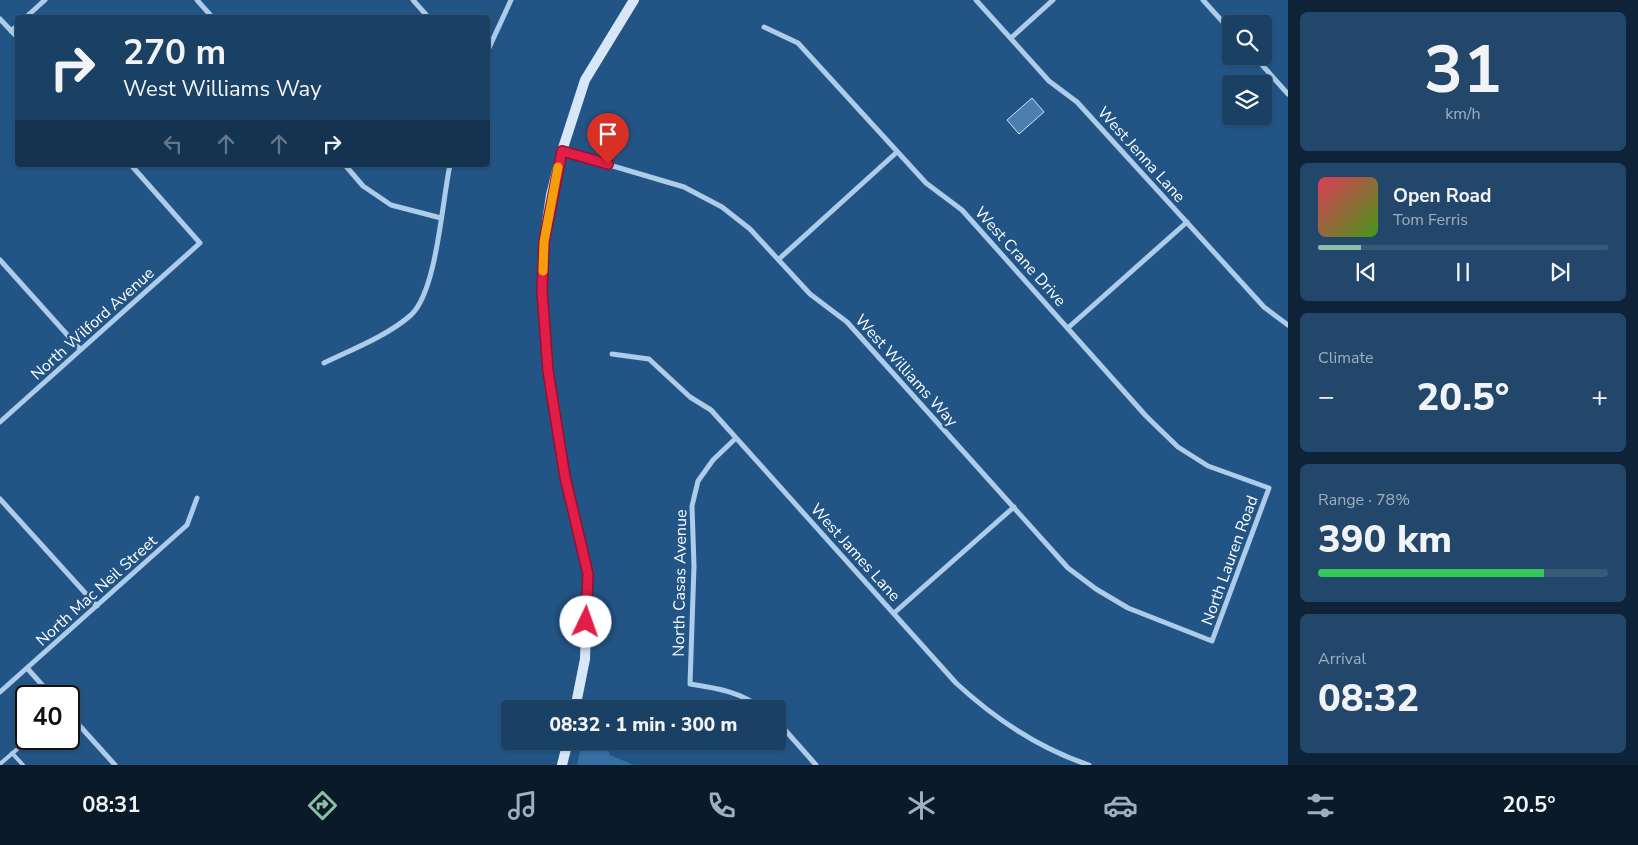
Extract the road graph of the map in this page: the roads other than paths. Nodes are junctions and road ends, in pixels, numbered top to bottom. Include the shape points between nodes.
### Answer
1 (45, 0) edge
2 (197, 0) edge
3 (413, 0) edge
4 (511, 0) edge
5 (634, 0) edge
6 (976, 0) edge
7 (1053, 0) edge
8 (1203, 0) edge
9 (28, 15) edge
10 (210, 15) edge
11 (426, 15) edge
12 (0, 19) edge
13 (1222, 21) edge
14 (15, 27) edge
15 (764, 27) dead end
16 (11, 31) junction
17 (15, 35) edge
18 (1011, 38) junction
19 (490, 46) edge
20 (1262, 65) edge
21 (1288, 94) edge
22 (562, 151) junction
23 (898, 152) junction
24 (132, 167) edge
25 (347, 167) edge
26 (450, 167) edge
27 (441, 218) junction
28 (1187, 222) junction
29 (779, 259) junction
30 (0, 260) edge
31 (1288, 324) edge
32 (1069, 327) junction
33 (80, 349) junction
34 (612, 354) dead end
35 (324, 364) dead end
36 (0, 422) edge
37 (736, 438) junction
38 (1269, 488) joint
39 (197, 498) dead end
40 (0, 499) edge
41 (1014, 507) junction
42 (97, 606) junction
43 (894, 613) junction
44 (1212, 641) joint
45 (27, 668) junction
46 (42, 685) edge
47 (0, 692) edge
48 (577, 700) edge
49 (750, 700) edge
50 (80, 726) edge
51 (786, 731) edge
52 (15, 750) edge
53 (566, 750) edge
54 (12, 753) junction
55 (0, 764) edge
56 (23, 765) edge
57 (115, 765) edge
58 (562, 765) edge
59 (816, 765) edge
60 (1088, 765) edge

1 - 9 street
2 - 10 street
3 - 11 street
4 - 19 street
5 - 22 street via 585,80
6 - 18 street, West Jenna Lane
7 - 18 street
8 - 13 street
12 - 16 street
14 - 16 street
15 - 23 street, West Crane Drive via 798,43
16 - 17 street
18 - 28 street, West Jenna Lane via 1049,81 1077,102
20 - 21 street
22 - 29 street, West Williams Way via 684,187 722,207 750,228
22 - 48 street via 544,242 542,291 548,371 564,468 588,574 585,659
23 - 29 street
23 - 32 street, West Crane Drive via 926,183 962,210
24 - 33 street, North Wilford Avenue via 200,243
25 - 27 street via 363,186 391,204
26 - 27 street
27 - 35 street via 425,294 412,314 387,332
28 - 31 street, West Jenna Lane via 1264,307
28 - 32 street
29 - 41 street, West Williams Way via 810,294 847,322
30 - 33 street
32 - 38 street, West Crane Drive via 1146,416 1178,447 1208,466
33 - 36 street, North Wilford Avenue
34 - 37 street, West James Lane via 649,359 690,397 711,410
37 - 43 street, West James Lane
37 - 49 street, North Casas Avenue via 713,460 698,481 692,506 694,566 690,684 723,689
38 - 44 street, North Lauren Road
39 - 42 street, North Mac Neil Street via 187,525
40 - 42 street
41 - 43 street
41 - 44 street, West Williams Way via 1068,568 1096,589 1128,608
42 - 45 street, North Mac Neil Street
43 - 60 street, West James Lane via 956,683 986,711 1020,734
45 - 46 street
45 - 47 street, North Mac Neil Street
50 - 57 street
51 - 59 street
52 - 54 lane
53 - 58 street
54 - 55 lane
54 - 56 lane

